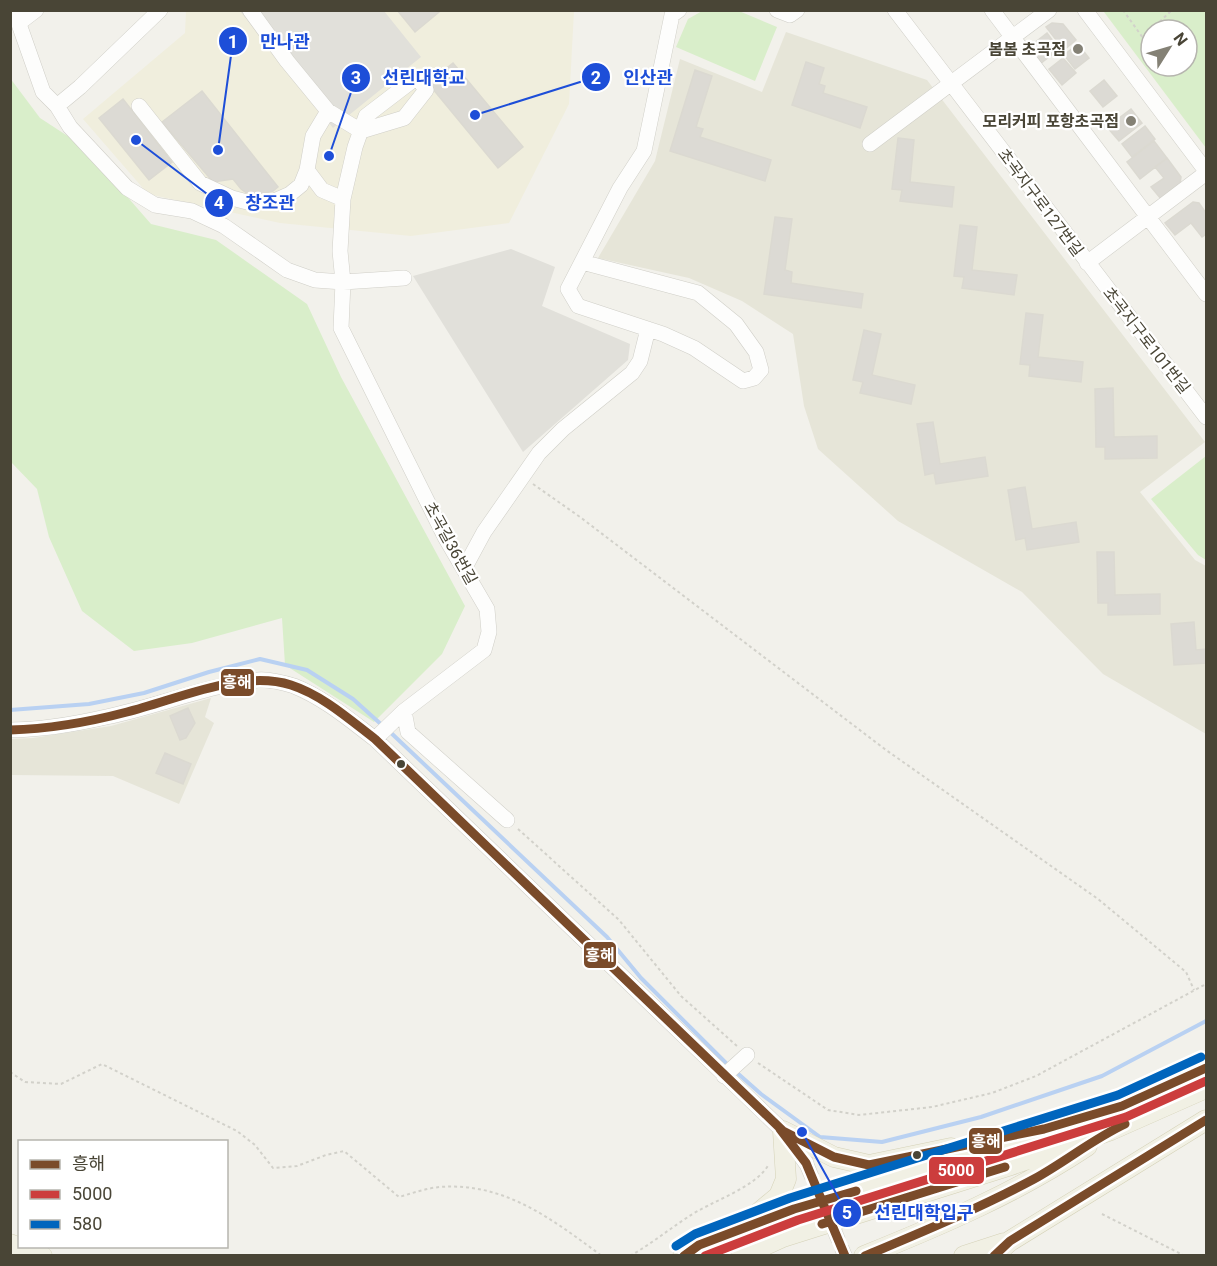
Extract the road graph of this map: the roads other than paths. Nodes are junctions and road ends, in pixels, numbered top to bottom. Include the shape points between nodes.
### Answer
1 (36, 10) edge
2 (160, 10) edge
3 (250, 10) edge
4 (777, 10) edge
5 (797, 10) edge
6 (895, 10) edge
7 (992, 10) edge
8 (1049, 10) edge
9 (1085, 10) edge
10 (673, 12) edge
11 (16, 17) edge
12 (1012, 38) junction
13 (951, 84) junction
14 (57, 106) junction
15 (139, 106) dead end
16 (328, 111) junction
17 (870, 144) dead end
18 (307, 170) junction
19 (1206, 172) edge
20 (343, 200) junction
21 (1147, 218) junction
22 (582, 262) junction
23 (1087, 262) junction
24 (404, 278) dead end
25 (343, 282) junction
26 (1206, 294) edge
27 (648, 329) junction
28 (1206, 417) edge
29 (464, 569) junction
30 (404, 711) junction
31 (10, 730) edge
32 (379, 735) junction
33 (507, 820) road end
34 (747, 1055) road end
35 (1206, 1068) edge
36 (724, 1076) junction
37 (1206, 1088) edge
38 (1206, 1120) edge
39 (1044, 1129) junction
40 (1110, 1130) junction
41 (783, 1131) junction
42 (807, 1163) tunnel mouth
43 (737, 1232) junction
44 (1010, 1241) junction
45 (21, 1248) edge
46 (10, 1252) edge
47 (19, 1256) edge
48 (42, 1256) edge
49 (683, 1256) edge
50 (741, 1256) edge
51 (864, 1256) edge
52 (964, 1256) edge
53 (993, 1256) edge

1 - 11 street
2 - 14 street
3 - 16 street
4 - 5 street via 790,15
6 - 13 street, 초곡지구로127번길
7 - 12 street
8 - 12 street
9 - 19 street
10 - 22 street via 644,151
11 - 14 street via 43,93
12 - 13 street
12 - 21 street
13 - 17 street
13 - 23 street, 초곡지구로127번길
14 - 25 street via 70,127 127,188 155,205 192,211 224,226 287,270 315,280
15 - 18 street via 200,183 232,198 274,201 301,184
16 - 18 street via 313,136
16 - 20 street, 초곡길36번길 via 361,131
18 - 20 street via 322,190
19 - 21 street
20 - 25 street, 초곡길36번길
21 - 23 street
21 - 26 street
22 - 27 street via 568,289 578,306
22 - 27 street via 698,293 736,324 756,352 761,370 754,378 743,381 694,348
23 - 28 street, 초곡지구로101번길
24 - 25 street
25 - 29 street, 초곡길36번길 via 341,328
27 - 29 street via 640,361 632,373 539,453 484,532
29 - 30 street, 초곡길36번길 via 487,609 489,632 484,650
30 - 32 street, 초곡길36번길
30 - 33 street via 408,732
31 - 32 street via 106,717 260,679 292,686
32 - 36 street
34 - 36 street
35 - 39 main road via 1122,1106
36 - 41 street
37 - 40 main road
38 - 44 main road
39 - 41 main road via 869,1165 834,1157
39 - 43 main road via 794,1209
40 - 50 main road via 783,1237
40 - 51 main road via 1056,1167 946,1223
41 - 42 street
41 - 43 main road via 786,1179 779,1196
43 - 49 main road via 699,1245
44 - 52 main road
44 - 53 main road
45 - 48 main road
46 - 47 main road

